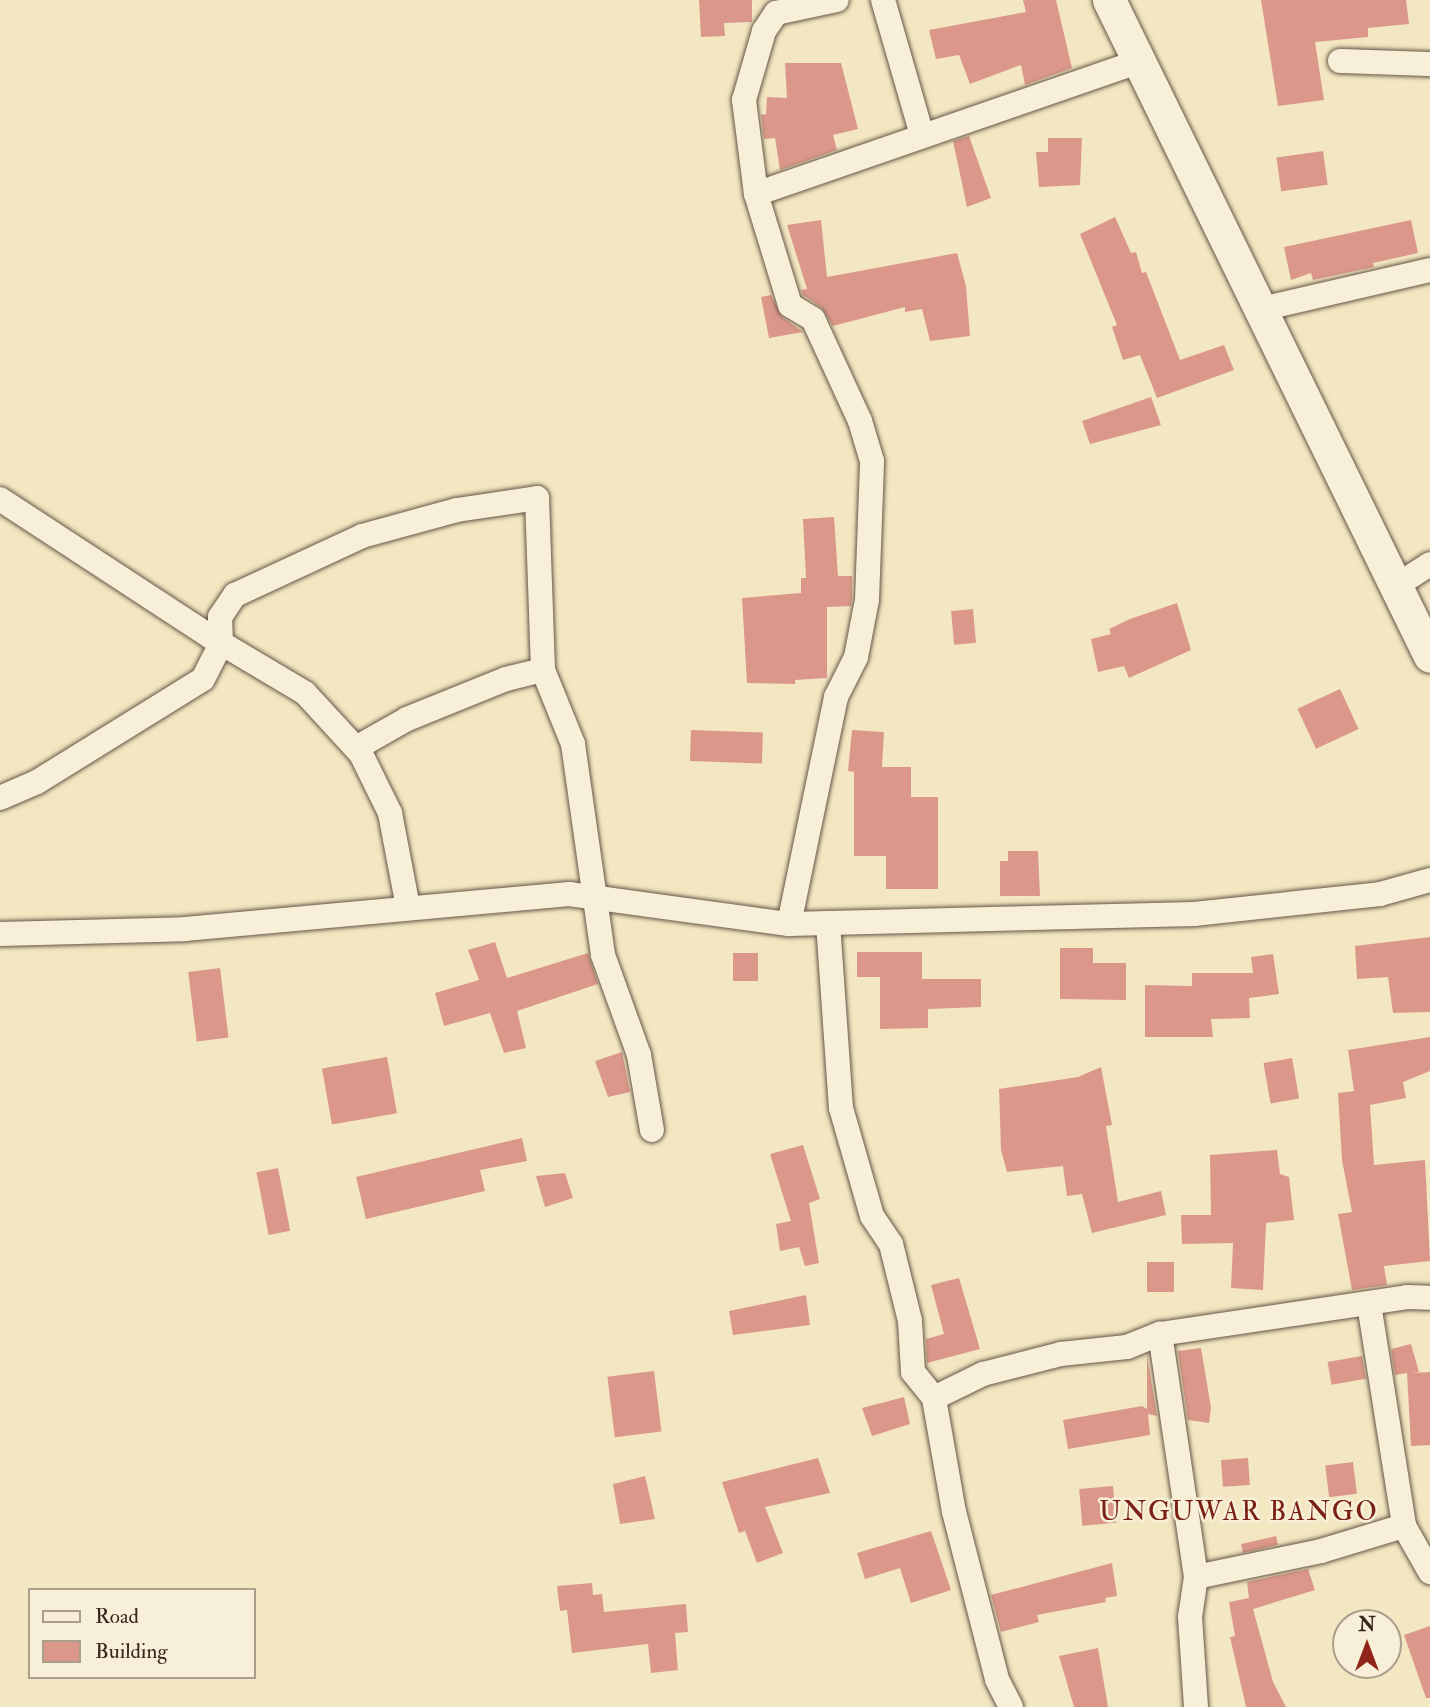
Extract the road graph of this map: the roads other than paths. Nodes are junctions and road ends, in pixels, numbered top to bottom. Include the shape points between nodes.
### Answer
1 (837, 0) edge
2 (883, 0) edge
3 (1109, 0) edge
4 (1139, 61) junction
5 (1340, 61) dead end
6 (1430, 64) edge
7 (922, 135) junction
8 (756, 194) junction
9 (1430, 270) edge
10 (1261, 309) junction
11 (0, 499) edge
12 (1430, 564) edge
13 (1396, 586) junction
14 (221, 644) junction
15 (1430, 656) edge
16 (543, 670) junction
17 (356, 748) junction
18 (0, 798) edge
19 (1430, 880) edge
20 (595, 897) junction
21 (408, 907) junction
22 (828, 923) junction
23 (789, 924) junction
24 (0, 934) edge
25 (652, 1130) dead end
26 (1430, 1298) edge
27 (1369, 1304) junction
28 (1160, 1334) junction
29 (934, 1398) junction
30 (1404, 1526) junction
31 (1430, 1572) edge
32 (1196, 1577) junction
33 (1011, 1707) edge
34 (1196, 1707) edge

1 - 8 street via 776,13 764,31 744,100
2 - 7 street
3 - 4 main road
4 - 7 street
4 - 10 main road
5 - 6 street
7 - 8 street
8 - 23 street via 790,305 813,320 860,421 872,461 867,600 856,657 836,697
9 - 10 street
10 - 13 main road
11 - 14 street
12 - 13 street
13 - 15 main road
14 - 16 street via 220,617 234,595 362,536 457,510 537,498
14 - 17 street via 305,693
14 - 18 street via 202,679 81,756
16 - 17 street via 506,679 407,719
16 - 20 street via 573,744
17 - 21 street via 390,813
19 - 22 street via 1380,894 1194,914
20 - 21 street via 569,894
20 - 23 street
20 - 25 street via 603,955 639,1055
21 - 24 street via 185,929
22 - 23 street
22 - 29 street via 841,1108 872,1216 891,1244 910,1321 913,1372
26 - 27 street
27 - 28 street
27 - 30 street
28 - 29 street via 1128,1347 1061,1354 983,1374
28 - 32 street
29 - 33 street via 957,1525 997,1679
30 - 31 street
30 - 32 street via 1321,1551
32 - 34 street via 1190,1618

